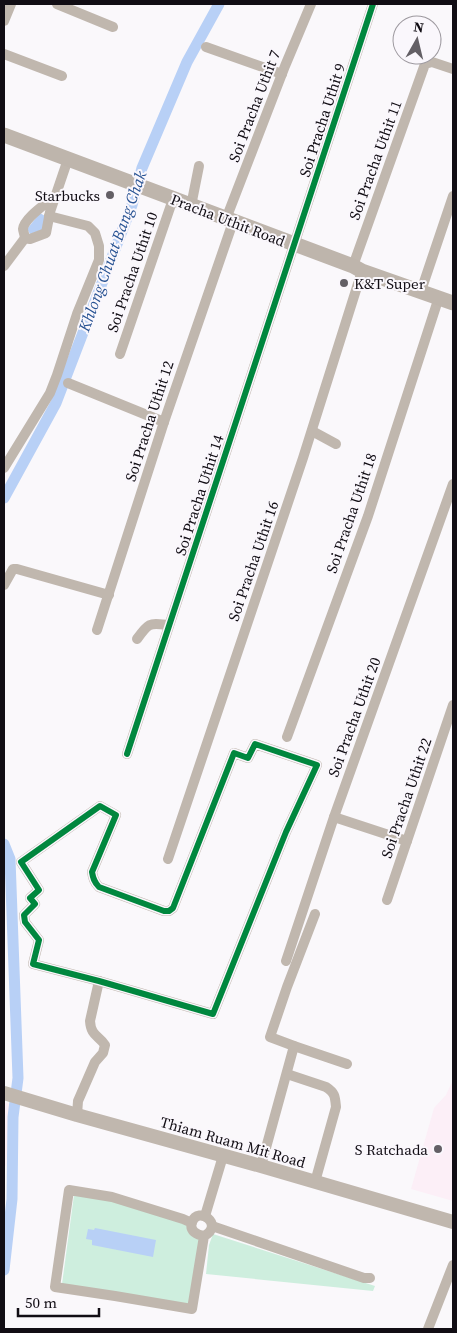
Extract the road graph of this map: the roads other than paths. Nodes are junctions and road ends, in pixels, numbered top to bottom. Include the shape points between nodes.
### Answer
1 (11, 4) edge
2 (57, 4) edge
3 (311, 4) edge
4 (373, 4) edge
5 (4, 21) edge
6 (113, 26) dead end
7 (206, 47) dead end
8 (4, 54) edge
9 (453, 69) edge
10 (282, 74) junction
11 (62, 76) dead end
12 (4, 135) edge
13 (68, 159) junction
14 (199, 166) dead end
15 (56, 196) junction
16 (453, 196) edge
17 (173, 199) junction
18 (192, 206) junction
19 (49, 216) junction
20 (230, 220) junction
21 (25, 238) junction
22 (294, 244) junction
23 (4, 266) edge
24 (357, 268) junction
25 (421, 291) junction
26 (438, 297) junction
27 (453, 303) edge
28 (120, 354) dead end
29 (68, 383) dead end
30 (164, 422) junction
31 (312, 432) junction
32 (336, 444) dead end
33 (4, 468) edge
34 (453, 484) edge
35 (4, 585) edge
36 (109, 595) junction
37 (169, 625) junction
38 (97, 630) dead end
39 (137, 639) dead end
40 (453, 705) edge
41 (287, 736) dead end
42 (127, 754) dead end
43 (334, 817) junction
44 (407, 841) junction
45 (168, 859) dead end
46 (387, 900) dead end
47 (315, 914) dead end
48 (286, 961) dead end
49 (99, 981) junction
50 (294, 1046) junction
51 (347, 1064) dead end
52 (287, 1074) junction
53 (7, 1094) edge
54 (77, 1115) junction
55 (223, 1156) junction
56 (261, 1166) junction
57 (315, 1182) junction
58 (205, 1216) junction
59 (192, 1222) junction
60 (453, 1222) edge
61 (212, 1226) junction
62 (204, 1236) junction
63 (453, 1265) edge
64 (370, 1278) dead end
65 (428, 1329) edge

1 - 5 street
2 - 6 street
3 - 10 street, Soi Pracha Uthit 7
4 - 22 street, Soi Pracha Uthit 9
7 - 10 street
8 - 11 street
9 - 24 street, Soi Pracha Uthit 11 via 432,62 425,64
10 - 20 street, Soi Pracha Uthit 7
12 - 13 main road, Pracha Uthit Road
13 - 15 street
13 - 17 main road, Pracha Uthit Road
14 - 18 street
15 - 19 street
15 - 21 street via 26,222
16 - 25 street
17 - 18 main road, Pracha Uthit Road
17 - 28 street, Soi Pracha Uthit 10
18 - 20 main road, Pracha Uthit Road
19 - 21 street via 46,233
19 - 33 street via 88,226 95,233 99,260 50,393
20 - 22 main road, Pracha Uthit Road
20 - 30 street, Soi Pracha Uthit 12
21 - 23 street
22 - 24 main road, Pracha Uthit Road
22 - 37 street, Soi Pracha Uthit 14
24 - 25 main road, Pracha Uthit Road
24 - 31 street, Soi Pracha Uthit 16
25 - 26 main road, Pracha Uthit Road
26 - 27 main road, Pracha Uthit Road
26 - 41 street, Soi Pracha Uthit 18 via 368,516
29 - 30 street
30 - 36 street, Soi Pracha Uthit 12
31 - 32 street
31 - 45 street, Soi Pracha Uthit 16
34 - 43 street, Soi Pracha Uthit 20
35 - 36 street via 13,569 17,568
36 - 38 street, Soi Pracha Uthit 12
37 - 39 street via 150,624
37 - 42 street, Soi Pracha Uthit 14
40 - 44 street, Soi Pracha Uthit 22
43 - 44 street
43 - 48 street, Soi Pracha Uthit 20
44 - 46 street, Soi Pracha Uthit 22
47 - 50 street via 270,1037
49 - 49 street via 33,964 39,940 25,922 24,915 35,904 30,898 39,890 21,862 100,806 116,815 92,872 95,884 169,911 173,908 234,753 248,758 255,744 317,765 286,832 213,1014
49 - 54 street via 90,1028 103,1041 105,1048 95,1062 78,1101
50 - 51 street
50 - 52 street
52 - 56 street
52 - 57 street via 326,1087 335,1096 336,1107
53 - 54 street, Thiam Ruam Mit Road
54 - 55 street, Thiam Ruam Mit Road
55 - 56 street, Thiam Ruam Mit Road
55 - 58 street
56 - 57 street, Thiam Ruam Mit Road
57 - 60 street, Thiam Ruam Mit Road
58 - 59 street via 198,1216
58 - 61 street
59 - 62 street via 194,1232
59 - 62 street via 112,1197 69,1190 55,1288 192,1309
61 - 62 street
61 - 64 street
63 - 65 street

